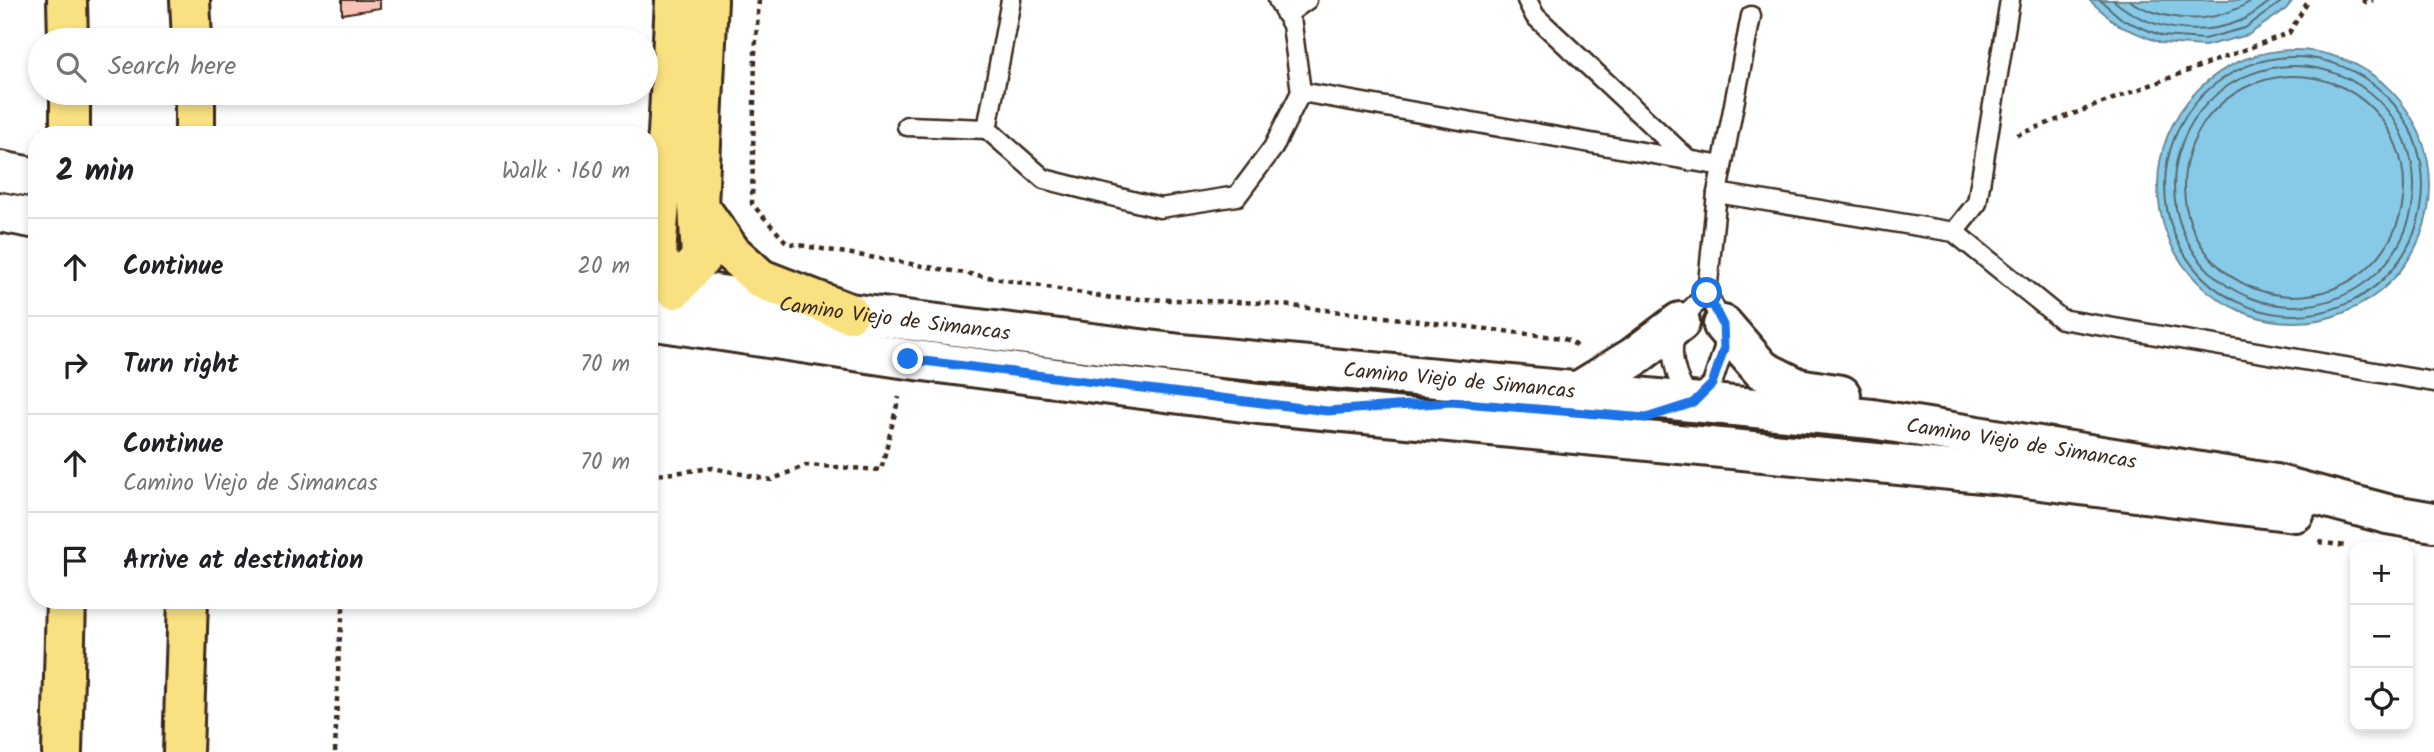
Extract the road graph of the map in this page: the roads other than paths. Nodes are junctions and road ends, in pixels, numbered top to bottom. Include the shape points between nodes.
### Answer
1 (67, 0) edge
2 (190, 0) edge
3 (675, 0) edge
4 (708, 0) edge
5 (1011, 0) edge
6 (1307, 0) edge
7 (1527, 0) edge
8 (2010, 0) edge
9 (1282, 8) edge
10 (1751, 16) dead end
11 (68, 28) edge
12 (191, 28) edge
13 (1301, 92) junction
14 (70, 105) edge
15 (70, 126) edge
16 (907, 126) dead end
17 (986, 129) junction
18 (1690, 161) junction
19 (1722, 166) junction
20 (0, 171) edge
21 (28, 176) edge
22 (658, 176) edge
23 (1717, 193) junction
24 (698, 205) junction
25 (1954, 232) junction
26 (658, 292) edge
27 (658, 293) edge
28 (658, 293) edge
29 (1715, 309) junction
30 (849, 313) junction
31 (658, 321) edge
32 (1681, 322) junction
33 (908, 359) junction
34 (2434, 382) edge
35 (1577, 392) junction
36 (1693, 403) junction
37 (1327, 411) junction
38 (1993, 474) junction
39 (2222, 475) junction
40 (2387, 514) junction
41 (2434, 522) edge
42 (66, 609) edge
43 (188, 609) edge
44 (62, 752) edge
45 (183, 752) edge

1 - 11 highway
2 - 12 highway
3 - 22 highway via 668,134
4 - 24 highway
5 - 17 lane
6 - 9 lane
7 - 18 lane via 1535,16
8 - 25 lane via 1978,203
9 - 13 lane via 1292,25
10 - 19 lane
13 - 17 lane via 1273,148 1237,196 1160,208 1044,179
13 - 18 lane
14 - 15 highway
16 - 17 lane
18 - 19 lane
19 - 23 lane
20 - 21 street
23 - 25 lane
23 - 29 lane
24 - 26 highway via 701,258
24 - 30 highway via 731,252 761,279
25 - 34 lane via 2061,319
27 - 30 street, Camino Viejo de Simancas
28 - 33 street via 706,311 845,329
29 - 32 lane
29 - 36 lane via 1724,348 1712,384
29 - 39 street via 1762,370 1798,388 2108,435
30 - 35 street, Camino Viejo de Simancas via 1181,354
31 - 33 street, Camino Viejo de Simancas
32 - 35 street
32 - 36 lane via 1672,354 1681,388
33 - 37 street, Camino Viejo de Simancas
35 - 36 street, Camino Viejo de Simancas
36 - 37 street via 1646,418 1451,402
36 - 38 street via 1723,424 1860,439
36 - 39 street, Camino Viejo de Simancas via 1872,419
37 - 38 street, Camino Viejo de Simancas
38 - 40 street, Camino Viejo de Simancas via 2323,516
39 - 40 street, Camino Viejo de Simancas
40 - 41 street, Camino Viejo de Simancas
42 - 44 highway
43 - 45 highway

